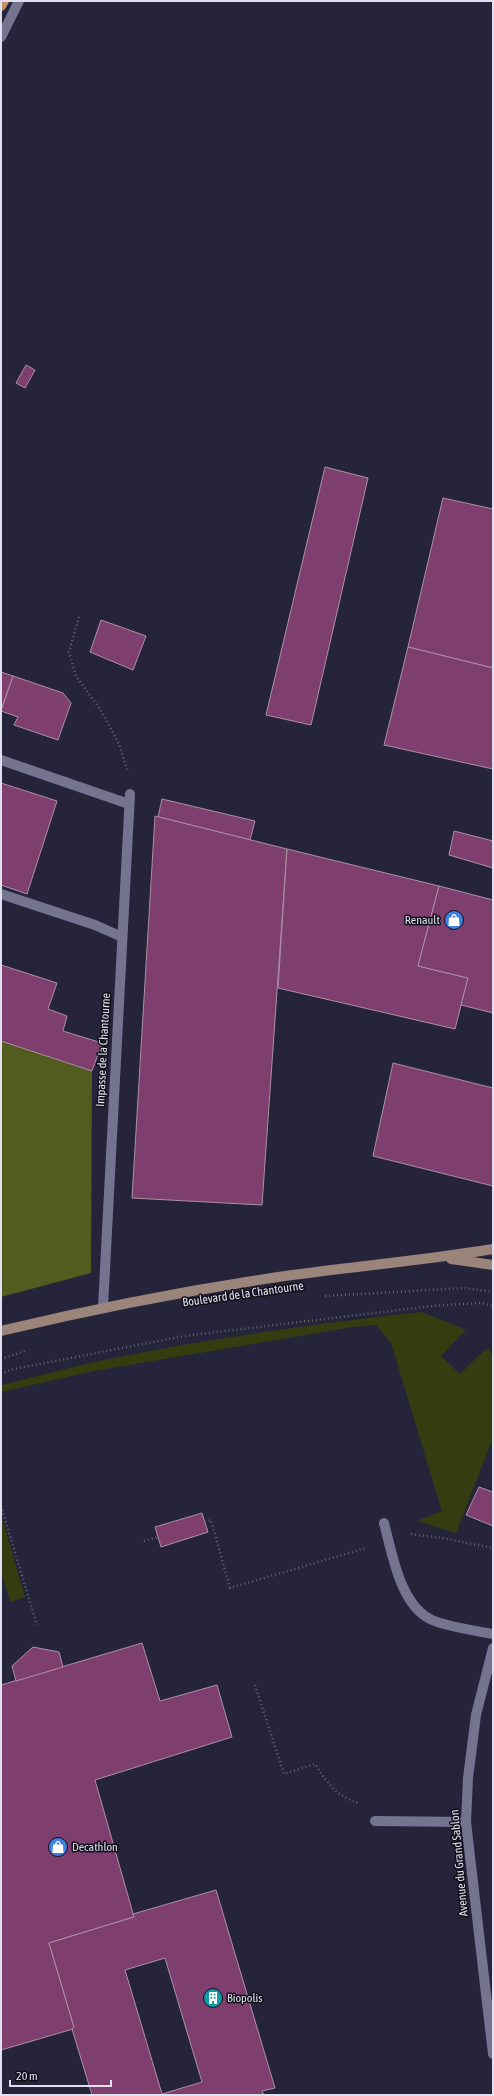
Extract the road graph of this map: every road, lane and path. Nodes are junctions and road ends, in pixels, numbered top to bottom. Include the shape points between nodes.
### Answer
1 (4, 1) edge
2 (19, 1) edge
3 (1, 6) edge
4 (1, 37) edge
5 (79, 617) dead end
6 (1, 760) edge
7 (130, 799) junction
8 (1, 894) edge
9 (122, 937) junction
10 (493, 1249) edge
11 (443, 1257) junction
12 (493, 1265) edge
13 (493, 1292) edge
14 (317, 1297) dead end
15 (493, 1306) edge
16 (103, 1307) junction
17 (1, 1331) edge
18 (32, 1349) dead end
19 (1, 1359) edge
20 (1, 1374) edge
21 (1, 1506) edge
22 (204, 1522) dead end
23 (384, 1523) dead end
24 (158, 1537) dead end
25 (144, 1541) dead end
26 (389, 1541) junction
27 (493, 1548) edge
28 (37, 1625) dead end
29 (493, 1634) edge
30 (493, 1648) edge
31 (255, 1685) dead end
32 (367, 1805) dead end
33 (375, 1821) dead end
34 (466, 1822) junction
35 (493, 2054) edge

1 - 3 main road
2 - 4 street
5 - 7 path via 69,652 76,676 100,709 119,744 129,773
6 - 7 street
7 - 9 street, Impasse de la Chantourne
8 - 9 street via 95,924
9 - 16 street, Impasse de la Chantourne
10 - 11 street, Boulevard de la Chantourne
11 - 12 street, Boulevard de la Chantourne
11 - 16 street, Boulevard de la Chantourne via 293,1275
13 - 14 path, Boulevard de la Chantourne via 464,1288
15 - 20 path via 481,1303 432,1306 184,1336 14,1369
16 - 17 street, Boulevard de la Chantourne
18 - 19 path
21 - 28 path
22 - 26 path via 211,1520 230,1588
23 - 26 street
24 - 25 path
26 - 27 path via 414,1533
26 - 29 street via 399,1578 413,1605 431,1620
30 - 34 street, Avenue du Grand Sablon via 476,1715 468,1778
31 - 32 path via 284,1774 316,1764 328,1784 345,1799
33 - 34 street
34 - 35 street, Avenue du Grand Sablon

